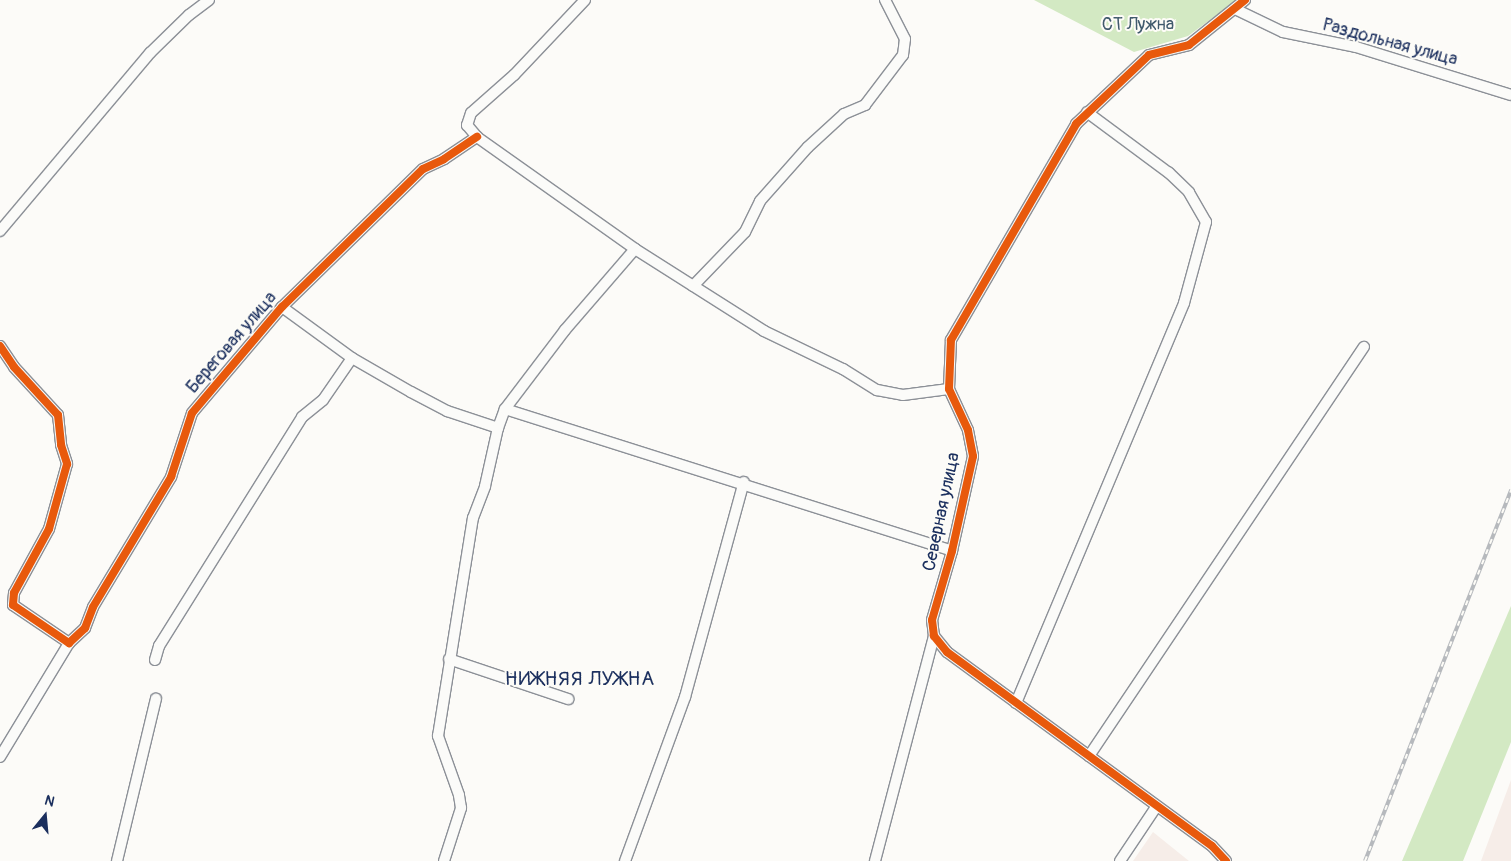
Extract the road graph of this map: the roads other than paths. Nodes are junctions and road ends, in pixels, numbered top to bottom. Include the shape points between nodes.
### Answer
1 (209, 0) edge
2 (585, 0) edge
3 (884, 0) edge
4 (1245, 0) edge
5 (1234, 9) junction
6 (1511, 94) edge
7 (1087, 112) junction
8 (476, 137) junction
9 (0, 231) edge
10 (635, 249) junction
11 (693, 286) junction
12 (282, 307) junction
13 (0, 346) edge
14 (1364, 347) dead end
15 (352, 358) junction
16 (949, 388) junction
17 (505, 409) junction
18 (498, 428) junction
19 (744, 482) junction
20 (952, 551) junction
21 (934, 636) junction
22 (70, 643) junction
23 (449, 659) junction
24 (155, 660) dead end
25 (156, 699) dead end
26 (568, 699) dead end
27 (1016, 703) junction
28 (1088, 756) junction
29 (0, 757) edge
30 (1156, 807) junction
31 (117, 861) edge
32 (444, 861) edge
33 (625, 861) edge
34 (875, 861) edge
35 (1120, 861) edge
36 (1226, 861) edge

1 - 9 street via 150,53
2 - 8 street via 514,75 466,119
3 - 11 street via 905,39 903,54 865,104 844,114 808,147 760,201 745,232
4 - 5 street, Северная улица
5 - 6 street, Раздольная улица via 1283,32 1356,47
5 - 7 street, Северная улица via 1188,45 1149,55
7 - 16 street, Северная улица via 1064,142 951,340
7 - 27 street via 1169,172 1189,192 1206,222 1184,304
8 - 10 street
8 - 12 street, Береговая улица via 444,159 423,168
10 - 11 street
10 - 17 street via 565,330
11 - 16 street via 764,331 843,369 877,390 903,395
12 - 15 street
12 - 22 street, Береговая улица via 192,413 171,477 93,607 85,628
13 - 22 street via 14,367 58,415 67,464 49,529 14,593 13,605
14 - 28 street
15 - 18 street via 447,411
15 - 24 street via 323,400 302,417 159,646
16 - 20 street, Северная улица via 968,430 973,456
17 - 18 street
17 - 19 street
18 - 23 street via 485,486 473,518 470,552
19 - 20 street
19 - 33 street via 685,697
20 - 21 street, Северная улица via 932,620
21 - 27 street via 947,652
21 - 34 street, Северная улица
22 - 29 street
23 - 26 street
23 - 32 street via 438,736 460,795 460,808
25 - 31 street
27 - 28 street
28 - 30 street
30 - 35 street
30 - 36 street via 1212,846

